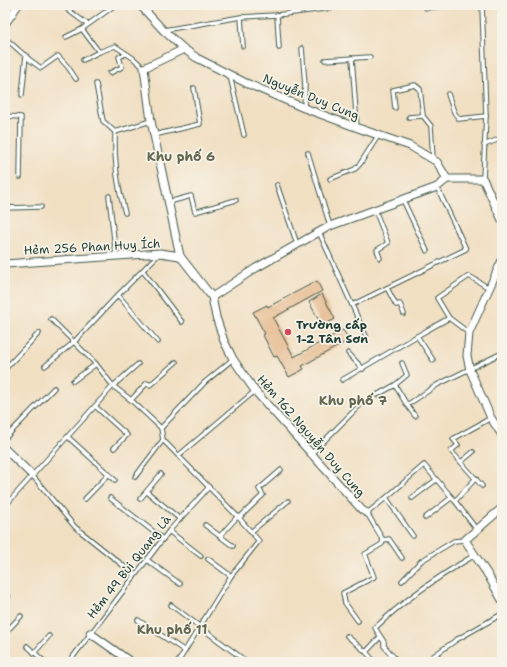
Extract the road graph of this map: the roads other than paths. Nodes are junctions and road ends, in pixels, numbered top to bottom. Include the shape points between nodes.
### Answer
1 (18, 5) edge
2 (115, 5) edge
3 (140, 5) edge
4 (453, 5) edge
5 (482, 5) edge
6 (440, 6) edge
7 (331, 8) dead end
8 (426, 8) dead end
9 (68, 10) dead end
10 (277, 15) junction
11 (241, 17) junction
12 (5, 24) edge
13 (87, 24) junction
14 (82, 29) junction
15 (163, 30) junction
16 (66, 37) dead end
17 (5, 38) edge
18 (244, 46) dead end
19 (279, 48) dead end
20 (302, 48) dead end
21 (184, 49) junction
22 (99, 52) junction
23 (126, 54) junction
24 (26, 55) junction
25 (370, 57) dead end
26 (352, 58) junction
27 (83, 60) dead end
28 (325, 60) dead end
29 (144, 68) junction
30 (110, 73) dead end
31 (229, 74) junction
32 (76, 79) dead end
33 (96, 84) dead end
34 (194, 88) dead end
35 (448, 94) dead end
36 (22, 95) dead end
37 (304, 108) junction
38 (394, 108) dead end
39 (5, 116) edge
40 (423, 116) junction
41 (486, 116) junction
42 (409, 117) dead end
43 (151, 121) junction
44 (358, 128) junction
45 (115, 132) junction
46 (154, 135) junction
47 (244, 136) dead end
48 (378, 136) junction
49 (502, 138) edge
50 (484, 145) junction
51 (308, 153) dead end
52 (433, 160) junction
53 (20, 177) dead end
54 (330, 179) dead end
55 (447, 179) junction
56 (483, 179) junction
57 (277, 185) dead end
58 (437, 187) junction
59 (109, 196) dead end
60 (236, 200) dead end
61 (403, 200) junction
62 (168, 202) junction
63 (41, 207) dead end
64 (5, 208) edge
65 (375, 210) junction
66 (125, 212) dead end
67 (502, 220) edge
68 (330, 226) junction
69 (319, 232) junction
70 (297, 245) junction
71 (427, 251) dead end
72 (160, 253) junction
73 (116, 256) junction
74 (180, 256) junction
75 (380, 258) dead end
76 (502, 260) edge
77 (5, 264) edge
78 (143, 271) junction
79 (387, 288) junction
80 (490, 289) junction
81 (118, 295) junction
82 (212, 297) junction
83 (352, 305) junction
84 (404, 314) dead end
85 (449, 318) junction
86 (51, 319) dead end
87 (182, 322) dead end
88 (39, 333) dead end
89 (469, 333) junction
90 (366, 336) dead end
91 (417, 336) junction
92 (74, 342) junction
93 (158, 342) dead end
94 (348, 353) dead end
95 (502, 353) edge
96 (233, 359) junction
97 (434, 360) dead end
98 (176, 362) dead end
99 (402, 363) dead end
100 (96, 364) junction
101 (138, 364) dead end
102 (44, 366) dead end
103 (5, 369) edge
104 (363, 369) junction
105 (470, 370) junction
106 (342, 380) dead end
107 (73, 381) dead end
108 (395, 385) junction
109 (113, 386) junction
110 (54, 388) dead end
111 (255, 391) junction
112 (377, 394) dead end
113 (131, 400) junction
114 (360, 405) dead end
115 (407, 405) junction
116 (95, 406) junction
117 (415, 416) dead end
118 (491, 418) junction
119 (161, 428) junction
120 (502, 435) edge
121 (68, 436) junction
122 (5, 438) edge
123 (163, 440) junction
124 (114, 448) dead end
125 (5, 449) edge
126 (473, 452) dead end
127 (311, 454) junction
128 (179, 455) junction
129 (462, 462) junction
130 (281, 470) dead end
131 (109, 474) junction
132 (161, 474) dead end
133 (32, 475) junction
134 (135, 477) dead end
135 (476, 478) junction
136 (115, 480) dead end
137 (436, 480) junction
138 (482, 486) dead end
139 (209, 487) junction
140 (147, 492) junction
141 (110, 498) dead end
142 (412, 498) dead end
143 (451, 498) junction
144 (85, 499) dead end
145 (140, 499) dead end
146 (387, 499) junction
147 (288, 501) dead end
148 (455, 501) junction
149 (6, 503) edge
150 (502, 508) edge
151 (367, 513) junction
152 (238, 517) junction
153 (425, 518) dead end
154 (180, 519) junction
155 (205, 525) dead end
156 (477, 530) junction
157 (169, 531) junction
158 (252, 531) junction
159 (220, 536) junction
160 (413, 536) dead end
161 (163, 539) junction
162 (383, 540) junction
163 (465, 540) junction
164 (233, 546) dead end
165 (475, 555) junction
166 (201, 556) dead end
167 (402, 558) dead end
168 (208, 559) dead end
169 (147, 560) junction
170 (135, 575) junction
171 (231, 576) junction
172 (402, 581) dead end
173 (180, 584) dead end
174 (500, 589) edge
175 (502, 600) edge
176 (171, 605) dead end
177 (502, 614) edge
178 (21, 616) dead end
179 (138, 620) dead end
180 (358, 621) dead end
181 (200, 626) junction
182 (5, 633) edge
183 (90, 633) junction
184 (49, 636) dead end
185 (347, 636) dead end
186 (380, 637) junction
187 (27, 646) dead end
188 (185, 650) junction
189 (34, 652) junction
190 (366, 652) junction
191 (45, 662) edge
192 (69, 662) edge
193 (131, 662) edge
194 (178, 662) edge
195 (247, 662) edge
196 (375, 662) edge
197 (398, 662) edge
198 (425, 662) edge

1 - 12 street
2 - 13 lane
3 - 15 street, Nguyễn Duy Cung
4 - 6 lane
5 - 41 lane
6 - 8 lane
7 - 10 lane
9 - 13 lane
10 - 11 lane
10 - 19 lane
11 - 15 lane
11 - 18 lane
13 - 14 lane
14 - 16 lane
14 - 22 lane
15 - 21 street, Nguyễn Duy Cung
17 - 24 lane
20 - 37 lane
21 - 29 street
21 - 31 street, Nguyễn Duy Cung
22 - 23 lane via 115,46
22 - 27 lane
23 - 29 lane
23 - 30 lane via 119,57 122,67
24 - 32 lane via 41,68 58,56
24 - 36 lane
25 - 26 lane
26 - 28 lane
26 - 44 lane
29 - 43 street, Hẻm 162 Nguyễn Duy Cung
31 - 37 street, Nguyễn Duy Cung
31 - 47 lane
33 - 45 lane via 103,121
34 - 46 lane via 200,124
35 - 41 lane via 459,119
37 - 44 street, Nguyễn Duy Cung
38 - 40 lane via 393,90 415,85 420,89
39 - 53 lane via 21,117
40 - 42 lane
40 - 52 lane via 431,126
41 - 50 lane
43 - 45 lane
43 - 46 street, Hẻm 162 Nguyễn Duy Cung
44 - 48 street, Nguyễn Duy Cung
45 - 66 lane via 114,152 118,189
46 - 62 street, Hẻm 162 Nguyễn Duy Cung
48 - 52 street, Nguyễn Duy Cung via 410,146
48 - 54 lane via 355,169
49 - 50 lane
50 - 56 lane
51 - 68 lane
52 - 55 street, Nguyễn Duy Cung via 437,162
55 - 56 street
55 - 58 street
56 - 67 street
57 - 70 lane
58 - 61 street
58 - 79 lane via 466,249
59 - 73 lane
60 - 62 lane via 196,212 190,196
61 - 65 street
61 - 71 lane
62 - 74 street, Hẻm 162 Nguyễn Duy Cung
63 - 64 lane
65 - 68 street
65 - 75 lane via 388,243 377,250
68 - 69 street
69 - 70 street
69 - 83 lane
70 - 82 street
72 - 73 street, Hẻm 256 Phan Huy Ích
72 - 74 street, Hẻm 256 Phan Huy Ích
72 - 78 lane
73 - 77 street, Hẻm 256 Phan Huy Ích
74 - 82 street, Hẻm 162 Nguyễn Duy Cung
76 - 80 street
78 - 81 lane
78 - 87 lane
79 - 83 lane
79 - 84 lane via 396,305 400,304
80 - 85 lane via 469,276 437,298
80 - 89 street
81 - 92 lane
81 - 93 lane
82 - 96 street, Hẻm 162 Nguyễn Duy Cung via 216,317
83 - 90 lane
85 - 89 lane
85 - 91 lane
86 - 92 lane
88 - 103 lane
89 - 105 street via 467,356
91 - 97 lane
91 - 104 lane
92 - 100 lane
92 - 102 lane
94 - 104 lane
95 - 105 lane
96 - 111 street, Hẻm 162 Nguyễn Duy Cung
96 - 119 lane via 205,382
98 - 113 lane via 150,385 147,383
99 - 108 lane via 407,375
100 - 107 lane
100 - 109 lane
101 - 109 lane
104 - 106 lane
105 - 115 lane via 437,384
105 - 118 street
108 - 112 lane
108 - 115 lane
109 - 113 lane
109 - 116 lane
110 - 122 lane
111 - 127 street, Hẻm 162 Nguyễn Duy Cung
111 - 128 lane
113 - 119 lane
114 - 127 lane
115 - 117 lane
116 - 121 lane
116 - 124 lane via 127,435
118 - 120 street
118 - 129 lane via 453,439 458,446 451,451
119 - 123 lane
121 - 131 lane
121 - 133 lane
123 - 128 lane
123 - 134 lane
125 - 133 street
126 - 129 lane
127 - 151 street, Hẻm 162 Nguyễn Duy Cung
128 - 139 lane
129 - 135 lane
130 - 152 lane via 259,489 263,495
131 - 136 lane
131 - 144 lane
132 - 140 lane
133 - 149 lane
133 - 170 lane via 75,527
135 - 138 lane
135 - 148 lane
137 - 142 lane
137 - 143 lane
137 - 146 lane via 424,465
139 - 152 lane
139 - 154 lane, Hẻm 49 Bùi Quang Là
140 - 145 lane
140 - 154 lane
141 - 161 lane
143 - 148 lane
143 - 153 lane
146 - 151 lane
146 - 160 lane
147 - 158 lane
148 - 156 lane
150 - 156 street
151 - 162 lane, Hẻm 162 Nguyễn Duy Cung
152 - 158 lane
152 - 159 lane
154 - 157 lane, Hẻm 49 Bùi Quang Là
155 - 159 lane
156 - 163 street
157 - 161 lane, Hẻm 49 Bùi Quang Là
157 - 166 lane
158 - 171 lane via 259,541
159 - 164 lane
161 - 169 lane, Hẻm 49 Bùi Quang Là
162 - 167 lane via 389,539
162 - 180 lane via 382,544 365,554 374,577 343,593 345,603
163 - 165 street
163 - 172 lane via 454,540 421,561
165 - 174 street
165 - 186 lane via 439,576 391,612 375,628
168 - 171 lane
169 - 170 lane, Hẻm 49 Bùi Quang Là
169 - 173 lane
170 - 183 lane, Hẻm 49 Bùi Quang Là
171 - 181 lane
174 - 175 street
176 - 181 lane
177 - 198 lane via 456,640
178 - 182 lane
179 - 188 lane
181 - 188 lane
181 - 195 lane
183 - 192 lane, Hẻm 49 Bùi Quang Là
183 - 193 street
184 - 189 lane
185 - 190 lane
186 - 190 lane
186 - 197 lane via 384,646
187 - 189 lane
188 - 194 lane
189 - 191 lane
190 - 196 lane

